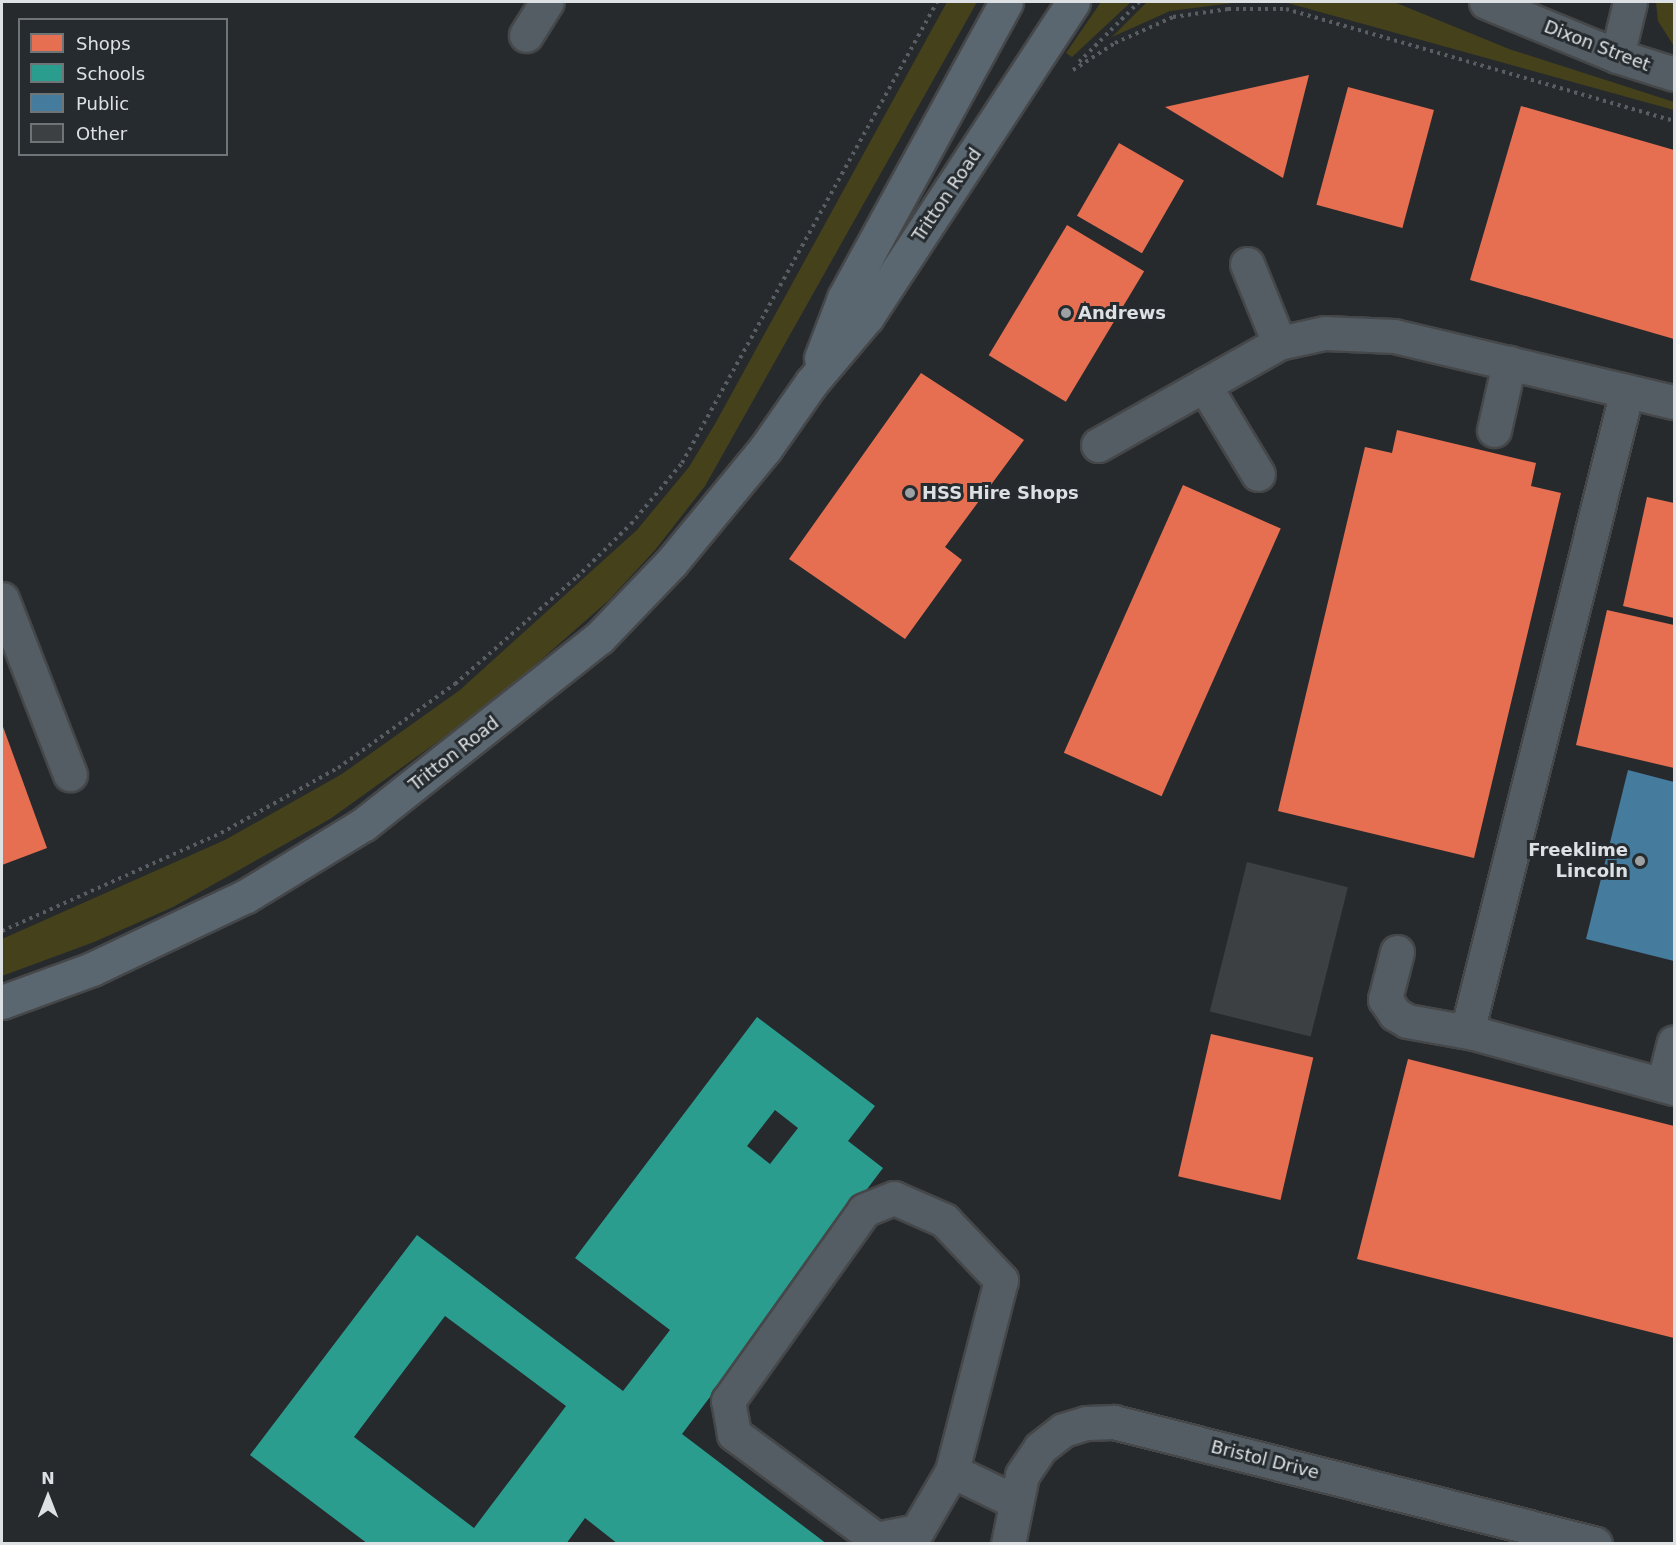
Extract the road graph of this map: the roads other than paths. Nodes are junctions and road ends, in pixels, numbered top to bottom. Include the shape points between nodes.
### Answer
1 (547, 2) edge
2 (1006, 2) edge
3 (1073, 2) edge
4 (1485, 2) edge
5 (1630, 2) edge
6 (526, 35) dead end
7 (1617, 56) junction
8 (1674, 74) edge
9 (1247, 264) dead end
10 (1279, 344) junction
11 (1509, 363) junction
12 (812, 382) junction
13 (1204, 385) junction
14 (1627, 391) junction
15 (1674, 402) edge
16 (1494, 430) dead end
17 (1098, 445) dead end
18 (1258, 474) dead end
19 (2, 599) edge
20 (70, 774) dead end
21 (1397, 952) dead end
22 (2, 1002) edge
23 (1474, 1033) junction
24 (1674, 1042) edge
25 (1669, 1086) edge
26 (952, 1471) junction
27 (1016, 1502) junction
28 (1008, 1544) edge
29 (1595, 1544) edge

1 - 6 street
2 - 12 main road, Tritton Road via 844,298
3 - 12 main road, Tritton Road via 867,317
4 - 7 street, Dixon Street
5 - 7 street
7 - 8 street, Dixon Street
9 - 10 street
10 - 11 street via 1325,333 1360,333 1394,336
10 - 13 street
11 - 14 street
11 - 16 street
12 - 22 main road, Tritton Road via 765,449 671,563 599,638 364,824 246,896 92,969
13 - 17 street
13 - 18 street
14 - 15 street
14 - 23 street via 1470,1020
19 - 20 street
21 - 23 street via 1385,999 1395,1014 1407,1021
23 - 25 street
24 - 25 street
26 - 26 street via 917,1531 876,1539 734,1434 728,1401 864,1210 894,1198 944,1220 1001,1280
26 - 27 street
27 - 28 street, Bristol Drive
27 - 29 street, Bristol Drive via 1022,1475 1040,1448 1063,1430 1086,1423 1114,1422

